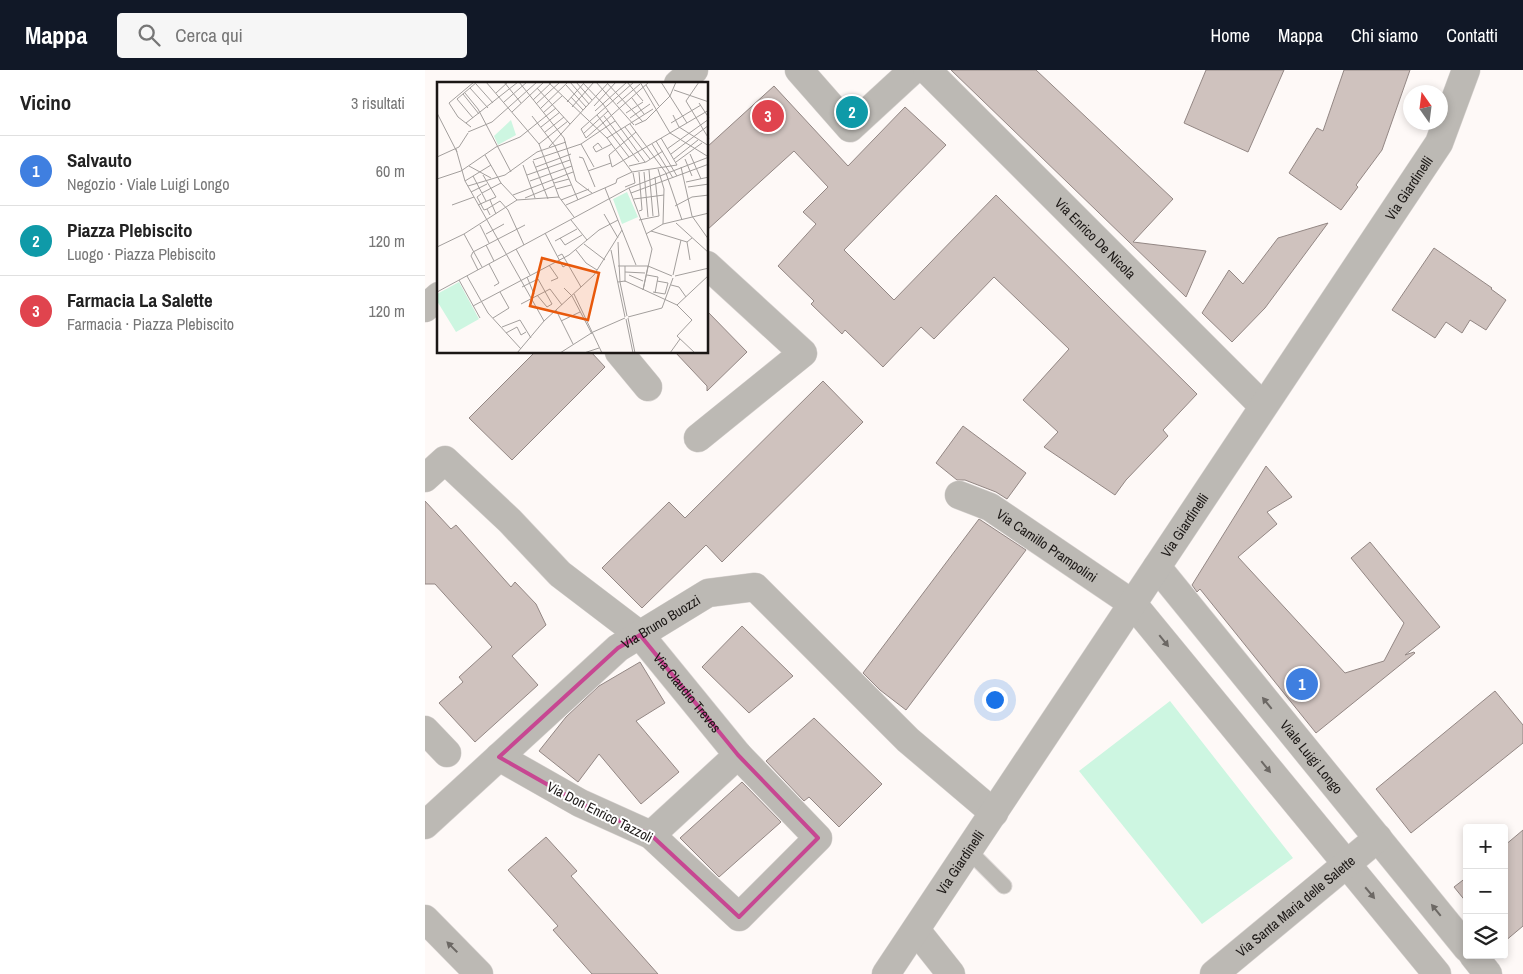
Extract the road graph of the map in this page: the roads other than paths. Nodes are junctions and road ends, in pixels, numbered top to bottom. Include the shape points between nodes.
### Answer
1 (694, 70) edge
2 (799, 70) edge
3 (913, 70) edge
4 (927, 70) edge
5 (1466, 70) edge
6 (680, 82) edge
7 (709, 267) edge
8 (437, 298) edge
9 (425, 308) edge
10 (621, 354) edge
11 (647, 387) dead end
12 (1263, 406) junction
13 (698, 438) dead end
14 (425, 478) edge
15 (959, 495) dead end
16 (1157, 567) junction
17 (1133, 604) junction
18 (640, 635) junction
19 (425, 730) edge
20 (447, 754) dead end
21 (738, 756) junction
22 (499, 757) junction
23 (994, 813) junction
24 (425, 825) edge
25 (651, 835) junction
26 (1378, 838) junction
27 (969, 851) junction
28 (1346, 865) junction
29 (1004, 886) dead end
30 (739, 917) joint
31 (425, 919) edge
32 (916, 930) junction
33 (1463, 943) edge
34 (1476, 959) edge
35 (479, 974) edge
36 (886, 974) edge
37 (951, 974) edge
38 (1214, 974) edge
39 (1437, 974) edge
40 (1488, 974) edge

1 - 6 street
2 - 3 street via 850,128
4 - 12 street, Via Enrico De Nicola
5 - 12 street, Via Giardinelli via 1439,143
7 - 13 street via 803,352
8 - 9 street
10 - 11 street
12 - 16 street, Via Giardinelli
14 - 18 street, Via Claudio Treves via 445,460 560,574
15 - 17 street, Via Camillo Prampolini via 990,507
16 - 17 street, Via Giardinelli
26 -> 16 street, Viale Luigi Longo
17 - 23 street, Via Giardinelli
17 -> 28 street
18 - 21 street, Via Claudio Treves
18 - 22 street, Via Bruno Buozzi via 618,648
18 - 23 street, Via Bruno Buozzi via 708,593 755,587 908,740
19 - 20 street
21 - 25 street
21 - 30 street, Via Claudio Treves via 818,838
22 - 24 street, Via Bruno Buozzi
22 - 25 street, Via Don Enrico Tazzoli via 580,803
23 - 27 street, Via Giardinelli
25 - 30 street, Via Don Enrico Tazzoli
26 - 28 street, Via Santa Maria delle Salette
33 -> 26 street, Viale Luigi Longo
27 - 29 lane
27 - 32 street, Via Giardinelli
28 - 38 street, Via Santa Maria delle Salette
28 -> 39 street
35 -> 31 street
32 - 36 street, Via Giardinelli
32 - 37 street
34 - 40 street

